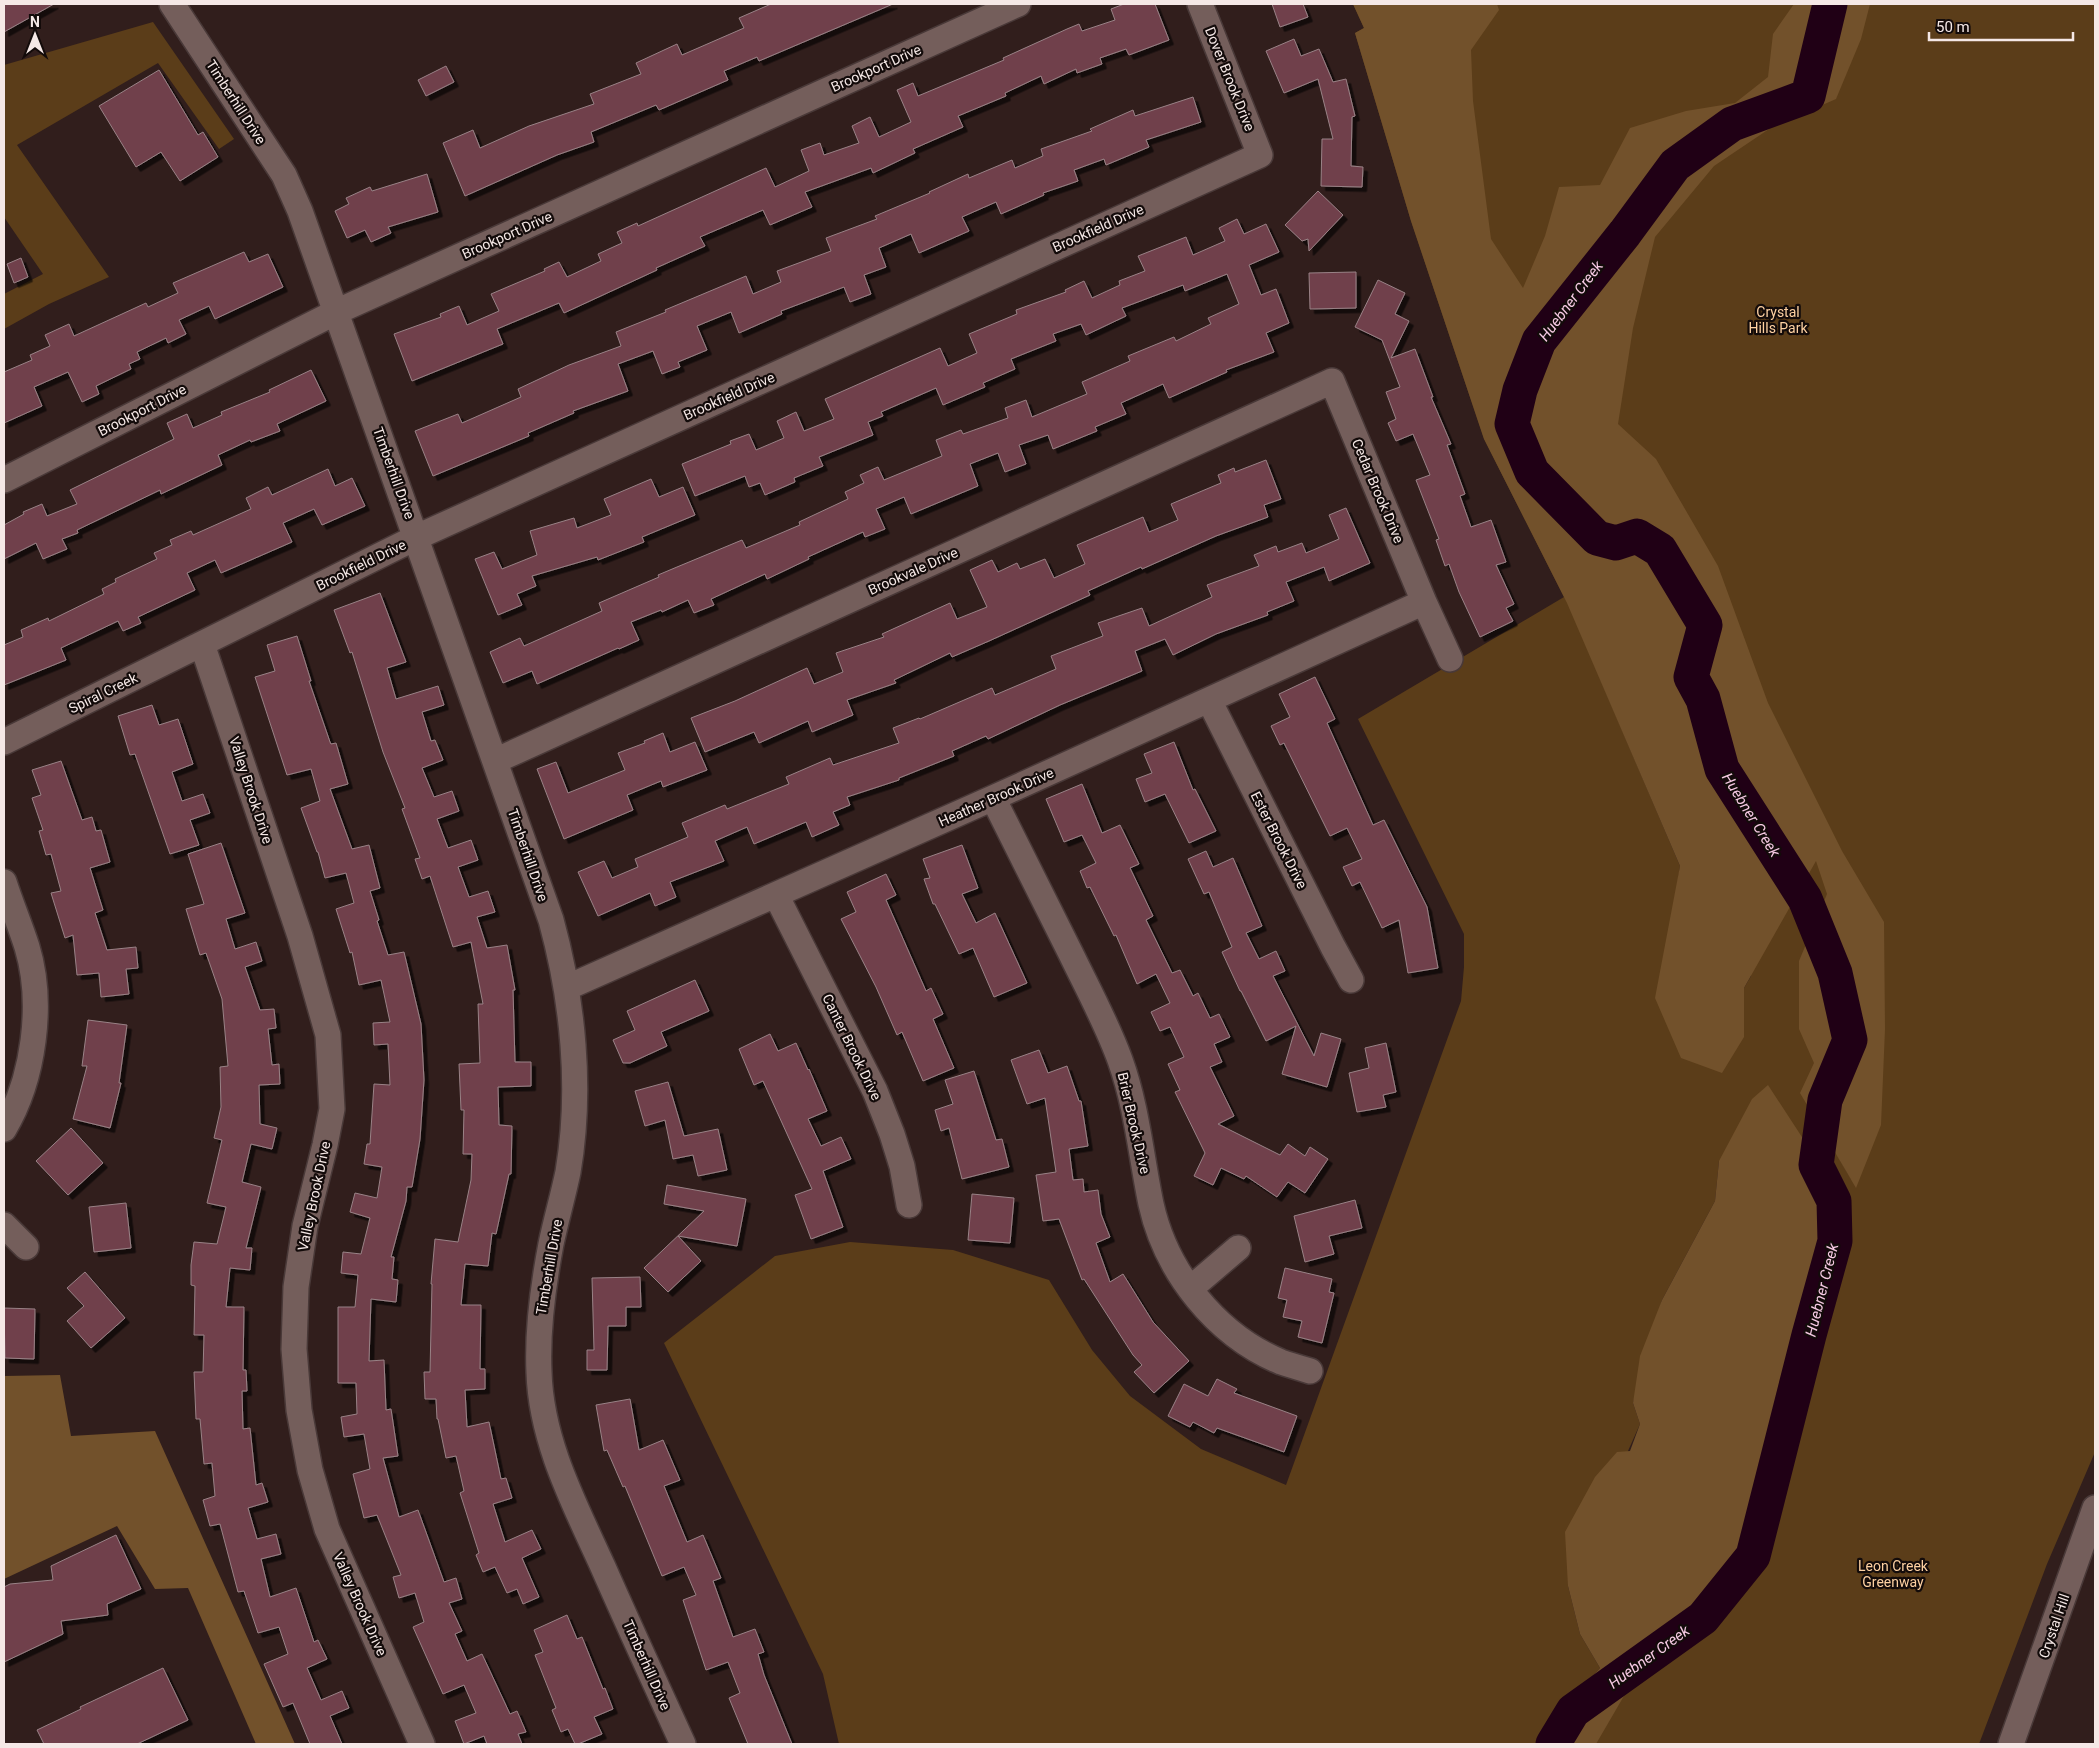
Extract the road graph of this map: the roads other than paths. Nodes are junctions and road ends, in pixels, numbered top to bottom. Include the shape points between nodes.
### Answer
1 (172, 4) edge
2 (1018, 4) edge
3 (1200, 4) edge
4 (1260, 155) joint
5 (336, 312) junction
6 (1332, 381) joint
7 (4, 480) edge
8 (417, 538) junction
9 (1424, 602) junction
10 (202, 644) junction
11 (1450, 659) dead end
12 (1209, 700) junction
13 (4, 742) edge
14 (495, 761) junction
15 (994, 798) junction
16 (4, 882) edge
17 (776, 895) junction
18 (1352, 980) dead end
19 (566, 988) junction
20 (4, 1129) edge
21 (909, 1205) dead end
22 (4, 1225) edge
23 (26, 1247) dead end
24 (1238, 1248) dead end
25 (1190, 1289) junction
26 (1310, 1371) dead end
27 (2095, 1508) edge
28 (422, 1744) edge
29 (683, 1744) edge
30 (2012, 1744) edge

1 - 5 street, Timberhill Drive via 284,175
2 - 5 street, Brookport Drive
3 - 4 street, Dover Brook Drive
4 - 8 street, Brookfield Drive
5 - 7 street, Brookport Drive
5 - 8 street, Timberhill Drive
6 - 9 street, Cedar Brook Drive
6 - 14 street, Brookvale Drive
8 - 10 street, Brookfield Drive
8 - 14 street, Timberhill Drive
9 - 11 street, Cedar Brook Drive
9 - 12 street, Heather Brook Drive
10 - 13 street, Spiral Creek
10 - 28 street, Valley Brook Drive via 300,936 328,1035 332,1109 305,1226 296,1287 294,1348 299,1410 310,1470 327,1529
12 - 15 street, Heather Brook Drive
12 - 18 street, Ester Brook Drive
14 - 19 street, Timberhill Drive via 551,920
15 - 17 street, Heather Brook Drive
15 - 25 street, Brier Brook Drive via 1120,1060 1138,1124 1158,1227 1177,1270
16 - 20 street via 28,949 34,989 34,1035 18,1099
17 - 19 street, Heather Brook Drive
17 - 21 street, Canter Brook Drive via 875,1091 900,1158
19 - 29 street, Timberhill Drive via 574,1074 574,1116 568,1171 542,1298 539,1373 542,1404 561,1475
22 - 23 street
24 - 25 street
25 - 26 street, Brier Brook Drive via 1205,1308 1240,1339 1281,1362
27 - 30 street, Crystal Hill

